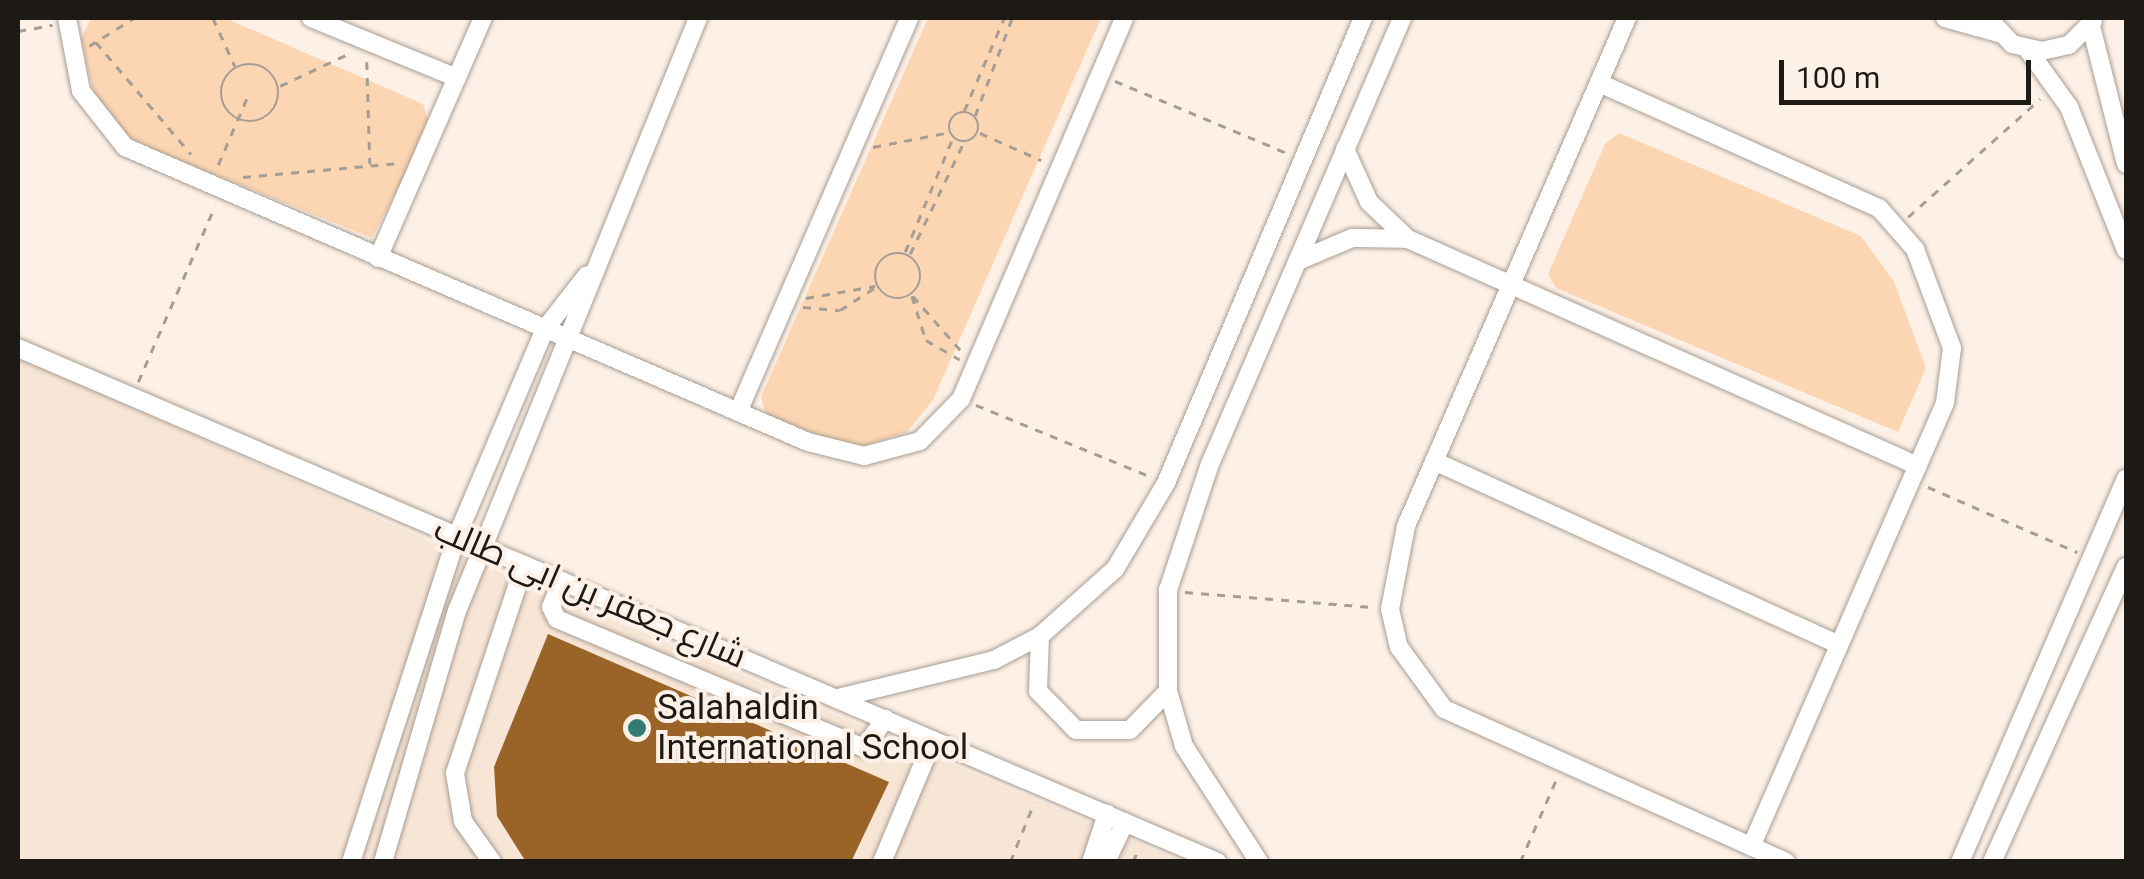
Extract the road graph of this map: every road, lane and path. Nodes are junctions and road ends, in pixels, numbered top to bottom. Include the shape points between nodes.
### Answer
1 (134, 18) edge
2 (213, 18) edge
3 (312, 18) edge
4 (483, 18) edge
5 (698, 18) edge
6 (909, 18) edge
7 (1004, 18) edge
8 (1012, 18) edge
9 (1124, 18) edge
10 (1364, 18) edge
11 (1402, 18) edge
12 (1627, 18) edge
13 (1944, 18) edge
14 (68, 20) edge
15 (2093, 22) edge
16 (1994, 25) edge
17 (18, 31) edge
18 (96, 42) junction
19 (2028, 50) junction
20 (74, 55) junction
21 (236, 68) junction
22 (1100, 74) junction
23 (457, 78) junction
24 (1599, 83) junction
25 (2056, 85) junction
26 (279, 87) junction
27 (249, 94) dead end
28 (964, 111) junction
29 (975, 116) junction
30 (238, 120) junction
31 (950, 132) junction
32 (978, 133) junction
33 (953, 138) junction
34 (964, 142) junction
35 (1346, 148) junction
36 (851, 152) junction
37 (1303, 160) junction
38 (420, 162) junction
39 (2126, 164) edge
40 (370, 166) junction
41 (1060, 168) junction
42 (214, 185) junction
43 (1899, 224) junction
44 (1408, 239) junction
45 (2126, 250) edge
46 (907, 255) junction
47 (378, 258) junction
48 (1298, 260) junction
49 (591, 271) junction
50 (1511, 284) junction
51 (877, 286) junction
52 (912, 295) junction
53 (797, 304) junction
54 (780, 316) junction
55 (545, 329) junction
56 (569, 339) junction
57 (18, 348) edge
58 (130, 398) junction
59 (961, 399) junction
60 (738, 412) junction
61 (1179, 451) junction
62 (1434, 461) junction
63 (1210, 464) junction
64 (1915, 472) junction
65 (2126, 478) edge
66 (1166, 483) junction
67 (457, 536) junction
68 (483, 547) junction
69 (2092, 558) junction
70 (524, 565) junction
71 (2126, 566) edge
72 (562, 581) junction
73 (1168, 590) junction
74 (1390, 609) junction
75 (661, 623) junction
76 (1040, 636) junction
77 (1839, 644) junction
78 (646, 656) junction
79 (772, 671) junction
80 (1168, 691) junction
81 (837, 698) junction
82 (756, 703) junction
83 (885, 719) junction
84 (934, 740) junction
85 (1562, 765) junction
86 (1042, 786) junction
87 (1106, 814) junction
88 (1125, 822) junction
89 (1751, 846) junction
90 (352, 862) edge
91 (383, 862) edge
92 (492, 862) edge
93 (882, 862) edge
94 (1010, 862) edge
95 (1091, 862) edge
96 (1106, 862) edge
97 (1217, 862) edge
98 (1258, 862) edge
99 (1520, 862) edge
100 (1786, 862) edge
101 (1960, 862) edge
102 (1992, 862) edge

1 - 18 path
2 - 21 path
3 - 23 street
4 - 23 street
5 - 49 street
6 - 36 street
7 - 28 path
8 - 29 path
9 - 22 street
10 - 37 street
11 - 35 street
12 - 24 street
13 - 16 street
14 - 17 path
14 - 20 street
15 - 19 street via 2056,50
15 - 39 street
16 - 19 street
18 - 20 path
18 - 42 path
19 - 25 street
20 - 42 street via 82,91 112,135
21 - 26 path via 258,65
21 - 30 path via 221,94
22 - 37 path
22 - 41 street
23 - 38 street
24 - 43 street
24 - 50 street
25 - 43 path
25 - 45 street
26 - 30 path via 266,118
26 - 40 path via 366,45
27 - 30 path
28 - 29 path
28 - 31 path
29 - 32 path
30 - 42 path
31 - 33 path
31 - 36 path
32 - 34 path
32 - 41 path
33 - 34 path
33 - 46 path
34 - 46 path
35 - 44 street via 1369,202
35 - 48 street
36 - 54 street
37 - 61 street
38 - 40 path
38 - 47 street
40 - 42 path
41 - 59 street
42 - 47 street
42 - 58 path
43 - 64 street via 1952,348 1945,403
44 - 48 street via 1352,238
44 - 50 street
46 - 51 path via 880,261
46 - 52 path via 921,272
47 - 55 street
48 - 63 street
49 - 55 street
49 - 56 street
50 - 62 street
50 - 64 street
51 - 52 path via 889,298
51 - 53 path via 835,286
51 - 53 path via 840,310
52 - 52 path via 944,324 966,362 926,340
53 - 54 path
54 - 60 street
55 - 56 street
55 - 67 street
56 - 60 street
56 - 68 street
57 - 58 street, شارع جعفر بن ابى طالب
58 - 67 street, شارع جعفر بن ابى طالب
59 - 60 street via 920,440 864,456
59 - 66 path
61 - 63 street
61 - 66 street
62 - 74 street via 1392,566
62 - 77 street
63 - 73 street
64 - 69 path
64 - 77 street
65 - 69 street
66 - 76 street via 1114,569
67 - 68 street, شارع جعفر بن ابى طالب
67 - 90 street
68 - 70 street, شارع جعفر بن ابى طالب
68 - 91 street via 430,688
69 - 101 street
70 - 72 street, شارع جعفر بن ابى طالب
70 - 92 street via 455,774 463,821
71 - 102 street
72 - 75 street, شارع جعفر بن ابى طالب
72 - 78 street via 551,614
73 - 74 path
73 - 80 street
74 - 85 street via 1398,647 1444,708
75 - 78 street
75 - 79 street, شارع جعفر بن ابى طالب
76 - 80 street via 1038,691 1076,730 1130,730
76 - 81 street via 945,677
77 - 89 street
78 - 82 street
79 - 81 street, شارع جعفر بن ابى طالب
79 - 82 street
80 - 98 street via 1210,796
81 - 83 street, شارع جعفر بن ابى طالب
82 - 83 street via 864,748
83 - 84 street, شارع جعفر بن ابى طالب
84 - 86 street, شارع جعفر بن ابى طالب
84 - 93 street
85 - 89 street
85 - 99 path
86 - 87 street, شارع جعفر بن ابى طالب
86 - 94 path
87 - 88 street, شارع جعفر بن ابى طالب
87 - 95 street
88 - 96 street
88 - 97 street, شارع جعفر بن ابى طالب
89 - 100 street

